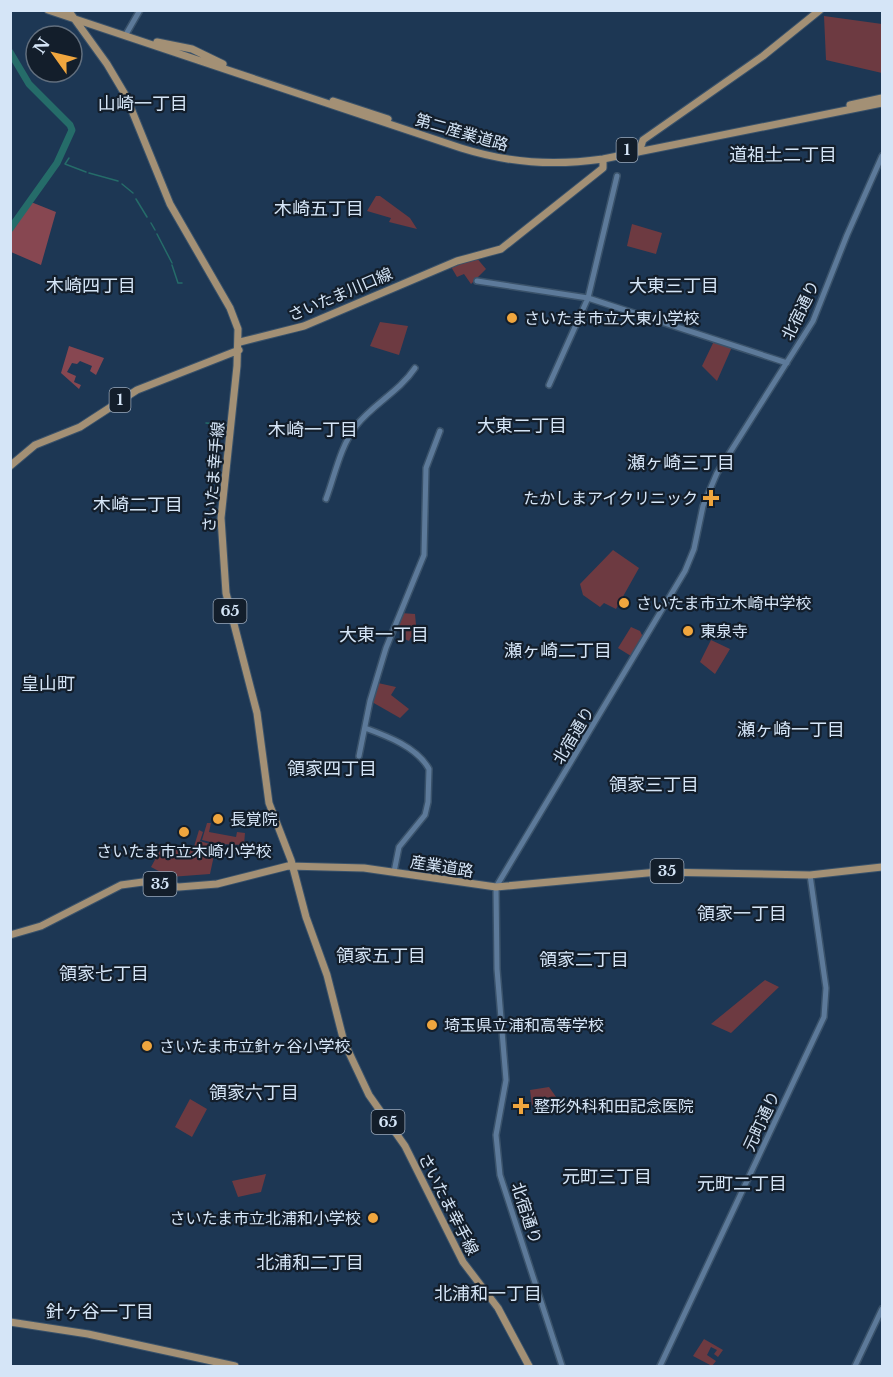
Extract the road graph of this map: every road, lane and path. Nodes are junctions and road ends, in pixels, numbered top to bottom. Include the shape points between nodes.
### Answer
1 (48, 10) edge
2 (140, 10) edge
3 (820, 10) edge
4 (68, 13) edge
5 (126, 34) junction
6 (882, 98) edge
7 (882, 103) edge
8 (639, 149) junction
9 (882, 156) edge
10 (603, 159) junction
11 (617, 176) dead end
12 (477, 281) dead end
13 (588, 298) junction
14 (239, 346) junction
15 (788, 363) junction
16 (415, 368) dead end
17 (549, 385) dead end
18 (440, 431) dead end
19 (10, 466) edge
20 (326, 499) dead end
21 (365, 728) junction
22 (359, 756) dead end
23 (293, 866) junction
24 (882, 867) edge
25 (394, 872) junction
26 (810, 875) junction
27 (496, 887) junction
28 (10, 935) edge
29 (882, 1309) edge
30 (881, 1317) edge
31 (10, 1322) edge
32 (235, 1366) edge
33 (529, 1366) edge
34 (562, 1366) edge
35 (660, 1366) edge
36 (855, 1366) edge

1 - 4 main road, 第二産業道路 / 1
2 - 5 street
3 - 8 main road, 1 via 763,56 643,140
4 - 5 main road, 第二産業道路 / 1
4 - 14 main road, さいたま幸手線 / 65 via 126,96 170,204 234,316
5 - 8 main road, 第二産業道路 / 1 via 192,49 229,66 501,155 564,159
5 - 10 main road, 第二産業道路 / 1 via 489,156 540,164
6 - 8 main road, 第二産業道路 / 1
7 - 8 main road, 第二産業道路 / 1
8 - 10 main road, 第二産業道路 / 1
9 - 15 street, 北宿通り via 816,314
10 - 14 main road, さいたま川口線 / 1 via 603,168 501,249 458,261 304,326
11 - 13 street
12 - 13 street
13 - 15 street
13 - 17 street
14 - 19 main road, さいたま川口線 / 1 via 137,390 80,427 35,445
14 - 23 main road, さいたま幸手線 / 65 via 221,518 225,586 257,713 269,803
15 - 27 street, 北宿通り via 717,473 703,506 685,571
16 - 20 street via 351,433
18 - 21 street via 426,468 424,555 388,641
21 - 22 street
21 - 25 street via 392,738 429,770 425,815 399,847
23 - 25 main road, 産業道路 / 35
23 - 28 main road, 産業道路 / 35 via 217,884 121,885 41,926
23 - 33 main road, さいたま幸手線 / 65 via 352,1062 369,1095 405,1146 463,1262 502,1314
24 - 26 main road, 産業道路 / 35
25 - 27 main road, 産業道路 / 35
26 - 27 main road, 産業道路 / 35 via 667,871
26 - 35 street, 元町通り via 826,988 824,1017
27 - 34 street, 北宿通り via 506,1080 497,1125 500,1175
29 - 30 street
30 - 36 street
31 - 32 main road via 88,1334

